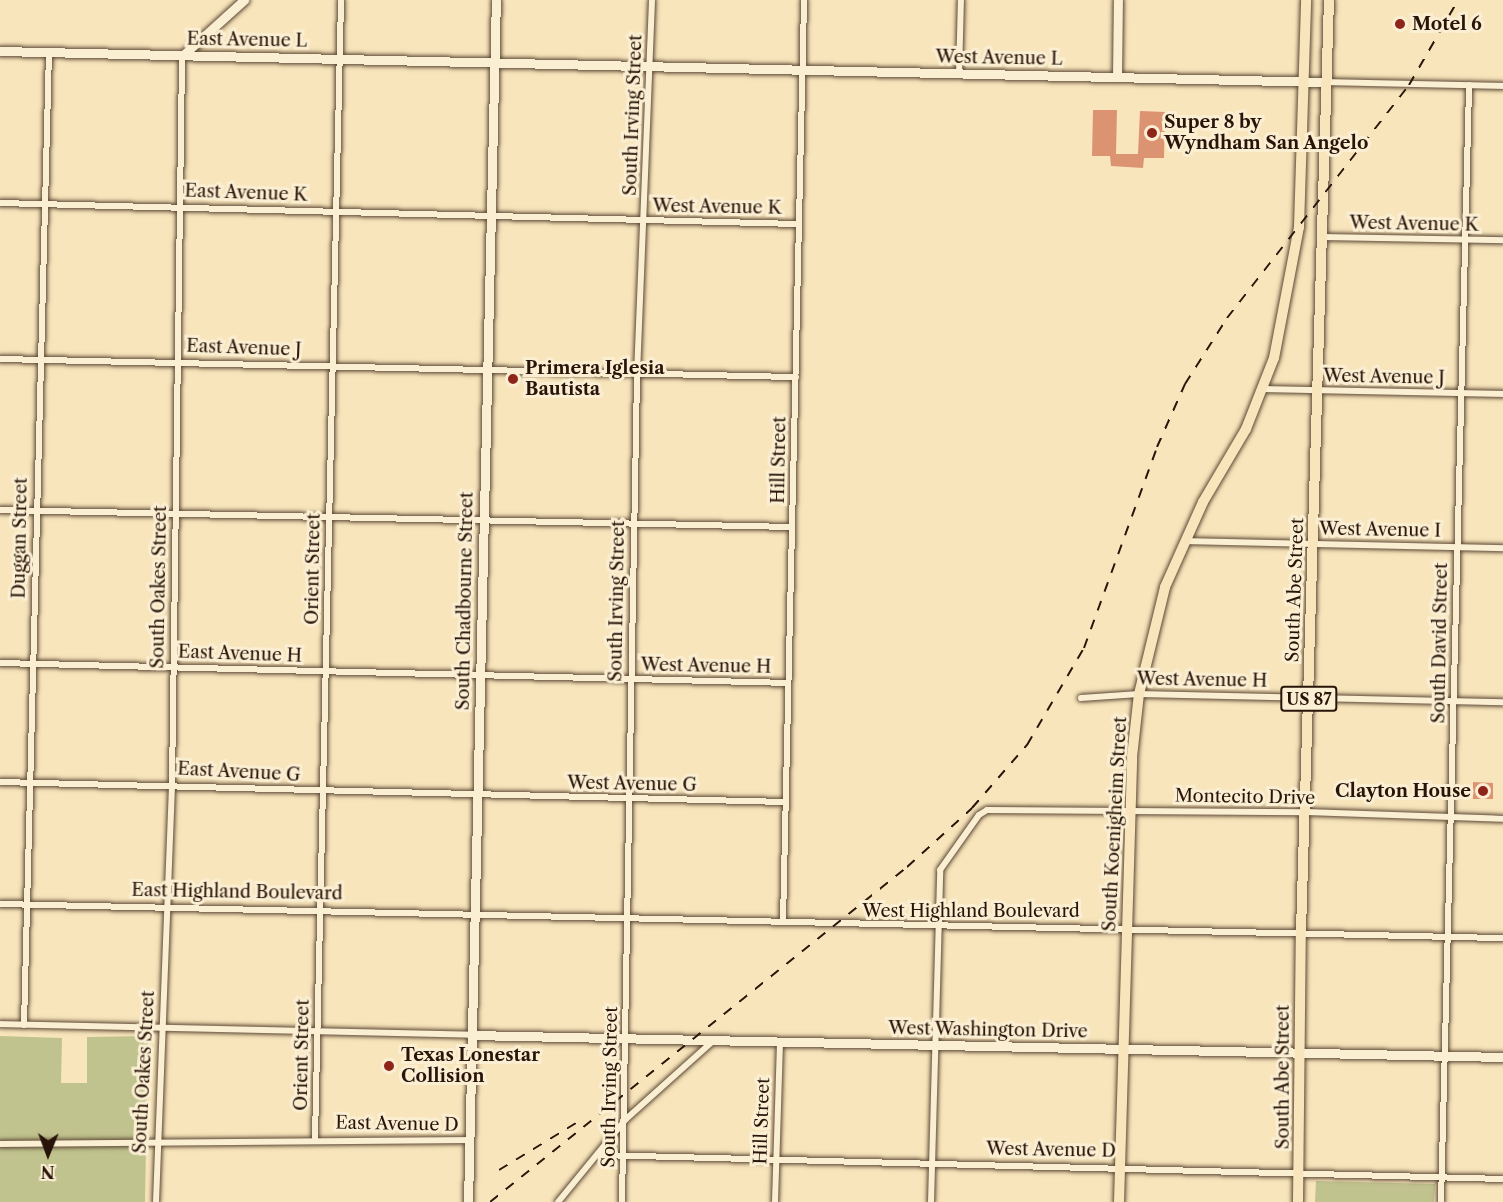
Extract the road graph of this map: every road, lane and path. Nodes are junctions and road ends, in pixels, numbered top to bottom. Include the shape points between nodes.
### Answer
1 (244, 0) edge
2 (341, 0) edge
3 (496, 0) edge
4 (652, 0) edge
5 (804, 0) edge
6 (961, 0) edge
7 (1118, 0) edge
8 (1306, 0) edge
9 (1329, 0) edge
10 (0, 51) edge
11 (49, 52) junction
12 (182, 56) junction
13 (340, 59) junction
14 (494, 63) junction
15 (650, 67) junction
16 (803, 70) junction
17 (959, 74) junction
18 (1116, 77) junction
19 (1305, 82) junction
20 (1325, 82) junction
21 (1469, 85) junction
22 (1503, 86) edge
23 (0, 203) edge
24 (44, 204) junction
25 (181, 206) junction
26 (336, 211) junction
27 (490, 214) junction
28 (643, 220) junction
29 (799, 224) junction
30 (1325, 237) junction
31 (1465, 240) junction
32 (1503, 240) edge
33 (0, 359) edge
34 (37, 359) junction
35 (181, 361) junction
36 (333, 366) junction
37 (487, 371) junction
38 (637, 374) junction
39 (796, 377) junction
40 (1264, 390) junction
41 (1317, 390) junction
42 (1461, 393) junction
43 (1503, 394) edge
44 (0, 510) edge
45 (36, 511) junction
46 (177, 513) junction
47 (329, 519) junction
48 (483, 520) junction
49 (634, 525) junction
50 (792, 527) junction
51 (1185, 542) junction
52 (1313, 544) junction
53 (1457, 547) junction
54 (1503, 548) edge
55 (0, 663) edge
56 (33, 664) junction
57 (174, 666) junction
58 (326, 672) junction
59 (480, 674) junction
60 (630, 680) junction
61 (788, 683) junction
62 (1139, 694) junction
63 (1309, 696) junction
64 (1081, 698) dead end
65 (1453, 702) junction
66 (1503, 702) edge
67 (0, 782) edge
68 (29, 783) junction
69 (172, 784) junction
70 (323, 790) junction
71 (477, 795) junction
72 (629, 799) junction
73 (786, 802) junction
74 (1131, 811) junction
75 (1306, 812) junction
76 (1450, 818) junction
77 (1503, 819) edge
78 (0, 903) edge
79 (26, 904) junction
80 (167, 904) junction
81 (321, 908) junction
82 (474, 913) junction
83 (628, 918) junction
84 (783, 921) junction
85 (936, 924) junction
86 (1127, 927) junction
87 (1301, 931) junction
88 (1448, 937) junction
89 (1503, 938) edge
90 (0, 1024) edge
91 (24, 1025) junction
92 (161, 1027) junction
93 (318, 1031) junction
94 (471, 1035) junction
95 (626, 1039) junction
96 (714, 1040) junction
97 (780, 1042) junction
98 (935, 1045) junction
99 (1124, 1049) junction
100 (1300, 1053) junction
101 (1445, 1056) junction
102 (1503, 1057) edge
103 (626, 1119) junction
104 (315, 1138) junction
105 (469, 1140) junction
106 (0, 1144) edge
107 (157, 1144) junction
108 (599, 1155) junction
109 (625, 1156) junction
110 (776, 1160) junction
111 (931, 1163) junction
112 (1119, 1167) junction
113 (1299, 1175) junction
114 (1442, 1176) junction
115 (1503, 1179) edge
116 (156, 1202) edge
117 (468, 1202) edge
118 (558, 1202) edge
119 (622, 1202) edge
120 (775, 1202) edge
121 (931, 1202) edge
122 (1119, 1202) edge
123 (1298, 1202) edge
124 (1441, 1202) edge

1 - 12 main road
2 - 13 street, Orient Street
3 - 14 main road, South Chadbourne Street
4 - 15 street, South Irving Street
5 - 16 street, Hill Street
6 - 17 street
7 - 18 main road
8 - 19 main road, South Koenigheim Street
9 - 20 main road, US 87
10 - 11 main road, East Avenue L
11 - 12 main road, East Avenue L
11 - 24 street, Duggan Street
12 - 13 main road, East Avenue L
12 - 25 street, South Oakes Street
13 - 14 main road, East Avenue L
13 - 26 street, Orient Street
14 - 15 main road, West Avenue L
14 - 27 main road, South Chadbourne Street
15 - 16 main road, West Avenue L
15 - 28 street, South Irving Street
16 - 17 main road, West Avenue L
16 - 29 street, Hill Street
17 - 18 main road, West Avenue L
18 - 19 main road, West Avenue L
19 - 20 main road, West Avenue L
19 - 40 main road, South Koenigheim Street via 1299,227
20 - 21 street, West Avenue L
20 - 30 main road, South Abe Street / US 87
21 - 22 street, West Avenue L
21 - 31 street, South David Street
23 - 24 street, East Avenue K
24 - 25 street, East Avenue K
24 - 34 street, Duggan Street
25 - 26 street, East Avenue K
25 - 35 street, South Oakes Street
26 - 27 street, East Avenue K
26 - 36 street, Orient Street
27 - 28 street, West Avenue K
27 - 37 main road, South Chadbourne Street
28 - 29 street, West Avenue K
28 - 38 street, South Irving Street
29 - 39 street, Hill Street
30 - 31 street, West Avenue K
30 - 41 main road, South Abe Street / US 87
31 - 32 street, West Avenue K
31 - 42 street, South David Street
33 - 34 street, East Avenue J
34 - 35 street, East Avenue J
34 - 45 street, Duggan Street
35 - 36 street, East Avenue J
35 - 46 street, South Oakes Street
36 - 37 street, East Avenue J
36 - 47 street, Orient Street
37 - 38 street
37 - 48 main road, South Chadbourne Street
38 - 39 street
38 - 49 street, South Irving Street
39 - 50 street, Hill Street
40 - 41 street, West Avenue J
40 - 51 main road, South Koenigheim Street
41 - 42 street, West Avenue J
41 - 52 main road, South Abe Street / US 87
42 - 43 street, West Avenue J
42 - 53 street, South David Street
44 - 45 street
45 - 46 street
45 - 56 street, Duggan Street
46 - 47 street
46 - 57 street, South Oakes Street
47 - 48 street
47 - 58 street, Orient Street
48 - 49 street
48 - 59 main road, South Chadbourne Street
49 - 50 street
49 - 60 street, South Irving Street
50 - 61 street, Hill Street
51 - 52 street, West Avenue I
51 - 62 main road, South Koenigheim Street via 1165,586
52 - 53 street, West Avenue I
52 - 63 main road, South Abe Street / US 87
53 - 54 street, West Avenue I
53 - 65 street, South David Street
55 - 56 street, East Avenue H
56 - 57 street, East Avenue H
56 - 68 street, Duggan Street
57 - 58 street, East Avenue H
57 - 69 street, South Oakes Street
58 - 59 street, East Avenue H
58 - 70 street, Orient Street
59 - 60 street, West Avenue H
59 - 71 main road, South Chadbourne Street
60 - 61 street, West Avenue H
60 - 72 street, South Irving Street
61 - 73 street, Hill Street
62 - 63 street, West Avenue H
62 - 64 street, West Avenue H
62 - 74 main road, South Koenigheim Street
63 - 65 street, West Avenue H
63 - 75 main road, South Abe Street / US 87
65 - 66 street, West Avenue H
65 - 76 street, South David Street
67 - 68 street, East Avenue G
68 - 69 street, East Avenue G
68 - 79 street, Duggan Street
69 - 70 street, East Avenue G
69 - 80 street, South Oakes Street
70 - 71 street, East Avenue G
70 - 81 street, Orient Street
71 - 72 street, West Avenue G
71 - 82 main road, South Chadbourne Street
72 - 73 street, West Avenue G
72 - 83 street, South Irving Street
73 - 84 street, Hill Street
74 - 75 street, Montecito Drive
74 - 85 street, Montecito Drive via 987,810 945,858
74 - 86 main road, South Koenigheim Street
75 - 76 street, Montecito Drive
75 - 87 main road, South Abe Street / US 87
76 - 77 street, Montecito Drive
76 - 88 street, South David Street
78 - 79 street, East Highland Boulevard
79 - 80 street, East Highland Boulevard
79 - 91 street, Duggan Street
80 - 81 street, East Highland Boulevard
80 - 92 street, South Oakes Street
81 - 82 street, East Highland Boulevard
81 - 93 street, Orient Street
82 - 83 street, West Highland Boulevard
82 - 94 main road, South Chadbourne Street
83 - 84 street, West Highland Boulevard
83 - 95 street, South Irving Street
84 - 85 street, West Highland Boulevard
85 - 86 street, West Highland Boulevard
85 - 98 street
86 - 87 street, West Highland Boulevard
86 - 99 main road, South Koenigheim Street
87 - 88 street, West Highland Boulevard
87 - 100 main road, South Abe Street / US 87
88 - 89 street, West Highland Boulevard
88 - 101 street, South David Street
90 - 91 street
91 - 92 street
92 - 93 street
92 - 107 street, South Oakes Street
93 - 94 street
93 - 104 street, Orient Street
94 - 95 main road, West Washington Drive
94 - 105 main road, South Chadbourne Street
95 - 96 main road, West Washington Drive
95 - 103 street, South Irving Street
96 - 97 main road, West Washington Drive
96 - 103 street
97 - 98 main road, West Washington Drive
97 - 110 street, Hill Street
98 - 99 main road, West Washington Drive
98 - 111 street
99 - 100 main road, West Washington Drive
99 - 112 main road, South Koenigheim Street
100 - 101 main road, West Washington Drive
100 - 113 main road, South Abe Street / US 87
101 - 102 main road, West Washington Drive
101 - 114 street, South David Street
103 - 108 street
103 - 109 street, South Irving Street
104 - 105 street, East Avenue D
104 - 107 street, East Avenue D
105 - 117 main road, South Chadbourne Street
106 - 107 street, East Avenue D
107 - 116 street, South Oakes Street
108 - 109 street, West Avenue D
108 - 118 street
109 - 110 street, West Avenue D
109 - 119 street, South Irving Street
110 - 111 street, West Avenue D
110 - 120 street, Hill Street
111 - 112 street, West Avenue D
111 - 121 street
112 - 113 street, West Avenue D
112 - 122 main road, South Koenigheim Street
113 - 114 street, West Avenue D
113 - 123 main road, South Abe Street / US 87
114 - 115 street, West Avenue D
114 - 124 street, South David Street

